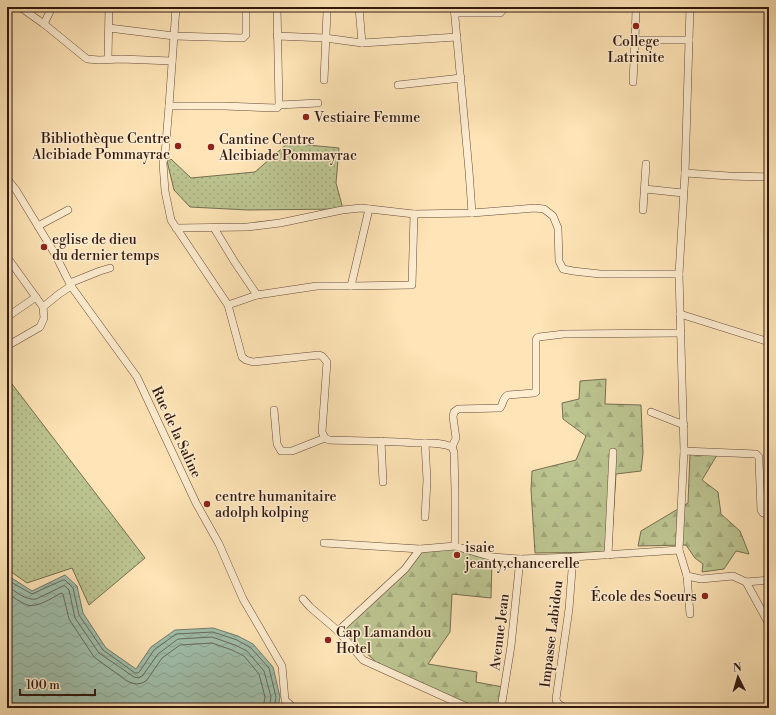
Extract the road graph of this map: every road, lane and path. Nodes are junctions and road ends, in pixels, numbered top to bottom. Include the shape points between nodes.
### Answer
1 (20, 7) edge
2 (52, 7) edge
3 (109, 7) edge
4 (176, 7) edge
5 (246, 7) edge
6 (277, 7) edge
7 (327, 7) edge
8 (359, 7) edge
9 (506, 7) edge
10 (690, 7) edge
11 (455, 10) edge
12 (636, 10) dead end
13 (44, 24) junction
14 (109, 28) junction
15 (174, 36) junction
16 (277, 36) junction
17 (458, 37) junction
18 (325, 38) junction
19 (635, 40) junction
20 (689, 40) junction
21 (362, 43) junction
22 (108, 60) junction
23 (172, 61) junction
24 (461, 78) junction
25 (324, 80) dead end
26 (633, 82) dead end
27 (398, 85) dead end
28 (318, 103) dead end
29 (280, 104) junction
30 (169, 106) junction
31 (646, 164) dead end
32 (685, 173) junction
33 (769, 177) edge
34 (7, 179) edge
35 (645, 189) junction
36 (683, 194) junction
37 (369, 208) junction
38 (68, 210) dead end
39 (643, 210) dead end
40 (472, 213) junction
41 (414, 214) junction
42 (38, 226) junction
43 (176, 228) junction
44 (214, 228) junction
45 (8, 259) edge
46 (110, 268) dead end
47 (679, 274) junction
48 (71, 285) junction
49 (351, 286) junction
50 (257, 295) junction
51 (36, 297) junction
52 (228, 305) junction
53 (43, 307) junction
54 (680, 314) junction
55 (7, 317) edge
56 (681, 332) junction
57 (769, 342) edge
58 (7, 346) edge
59 (274, 410) dead end
60 (650, 412) dead end
61 (684, 425) junction
62 (325, 438) junction
63 (381, 441) junction
64 (425, 443) junction
65 (452, 447) junction
66 (684, 451) junction
67 (613, 452) dead end
68 (383, 482) dead end
69 (769, 515) edge
70 (425, 517) dead end
71 (324, 543) dead end
72 (455, 546) junction
73 (420, 549) junction
74 (679, 550) junction
75 (608, 555) junction
76 (573, 557) junction
77 (520, 559) junction
78 (687, 576) junction
79 (769, 580) edge
80 (746, 582) junction
81 (303, 599) dead end
82 (690, 614) dead end
83 (769, 624) edge
84 (338, 631) junction
85 (294, 708) edge
86 (469, 708) edge
87 (501, 708) edge
88 (567, 708) edge

1 - 13 street
2 - 13 street
3 - 14 street
4 - 15 street
5 - 15 street via 246,35 243,38
6 - 16 street
7 - 18 street
8 - 21 street
9 - 11 street via 500,13
10 - 20 street
11 - 17 street
12 - 19 street
13 - 22 street via 87,59
14 - 15 street
14 - 22 street
15 - 23 street
16 - 18 street
16 - 29 street
17 - 21 street
17 - 24 street
18 - 21 street
18 - 25 street
19 - 20 street
19 - 26 street
20 - 32 street
22 - 23 street
23 - 30 street
24 - 27 street
24 - 40 street
28 - 29 street
29 - 30 street via 277,108
30 - 43 street via 163,172 171,220
31 - 35 street
32 - 33 street
32 - 36 street
34 - 42 street, Rue de la Saline
35 - 36 street
35 - 39 street
36 - 47 street
37 - 41 street
37 - 44 street via 342,210 280,223
37 - 49 street
38 - 42 street
40 - 41 street
40 - 47 street via 544,209 553,216 558,228 559,260 563,269 600,274
41 - 49 street via 412,285
42 - 48 street, Rue de la Saline
43 - 44 street
43 - 52 street
44 - 50 street
45 - 51 street
46 - 48 street
47 - 54 street
48 - 53 street
48 - 85 street, Rue de la Saline via 137,377 196,503 219,544 243,599 282,666 285,700
49 - 50 street via 317,286
50 - 52 street
51 - 53 street
51 - 55 street
52 - 62 street via 242,357 246,360 253,362 319,355 327,362 322,432
53 - 58 street via 44,318 40,327
54 - 56 street
54 - 57 street
56 - 61 street
56 - 65 street via 564,334 537,338 536,392 505,396 500,408 458,409 453,417 456,438
59 - 62 street via 277,444 281,451 292,451
60 - 61 street
61 - 66 street
62 - 63 street
63 - 64 street
63 - 68 street
64 - 65 street via 446,444
64 - 70 street
65 - 72 street
66 - 69 street via 758,455 762,510
66 - 74 street
67 - 75 street
71 - 73 street
72 - 73 street
72 - 77 street via 492,557
73 - 84 street via 405,569
74 - 75 street
74 - 78 street
75 - 76 street
76 - 77 street
76 - 88 street, Impasse Labidou via 569,609 556,699 560,705
77 - 87 street, Avenue Jean via 511,646
78 - 80 street via 701,579 733,576
78 - 82 street
79 - 80 street
80 - 83 street
81 - 84 street
84 - 86 street via 363,660

